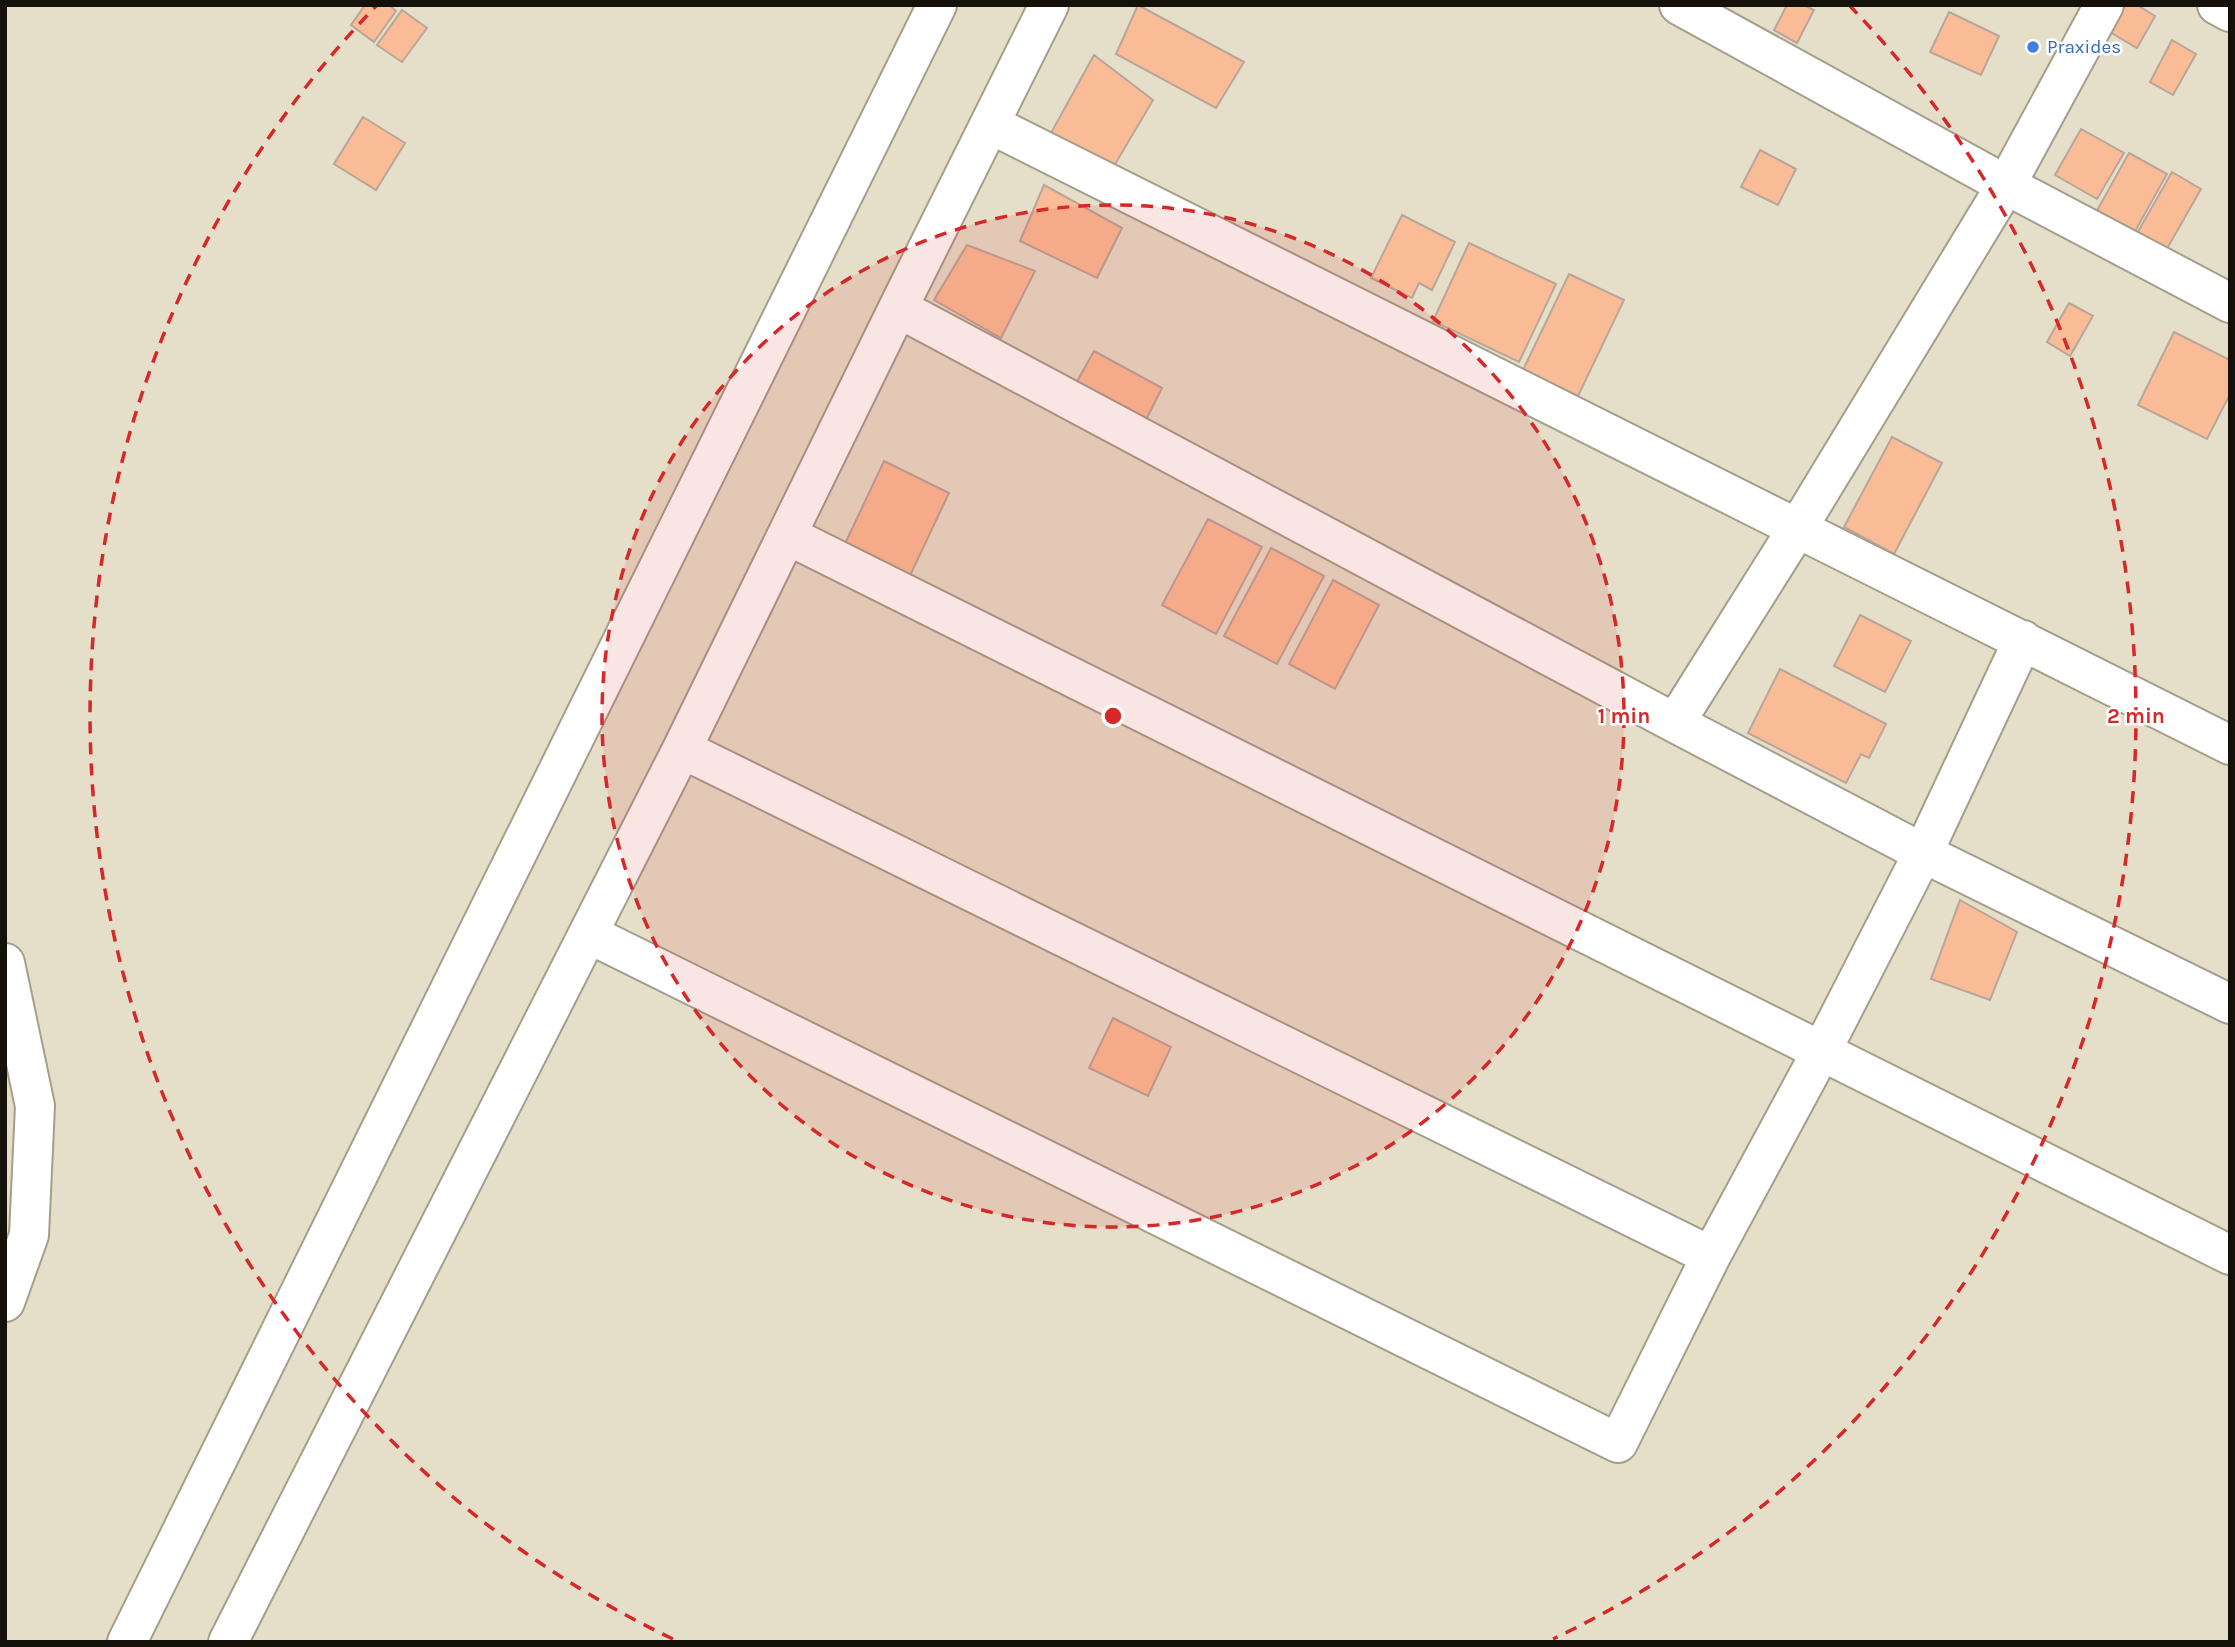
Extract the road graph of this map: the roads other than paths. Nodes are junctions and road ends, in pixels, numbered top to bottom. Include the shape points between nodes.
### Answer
1 (937, 5) edge
2 (1049, 5) edge
3 (1679, 5) edge
4 (2104, 5) edge
5 (2217, 5) edge
6 (2230, 12) edge
7 (990, 124) junction
8 (2006, 185) junction
9 (2230, 303) edge
10 (898, 308) junction
11 (1797, 529) junction
12 (787, 535) junction
13 (2023, 640) junction
14 (1675, 723) junction
15 (2230, 745) edge
16 (682, 749) junction
17 (1923, 853) junction
18 (589, 934) junction
19 (5, 963) edge
20 (2230, 1004) edge
21 (1821, 1052) junction
22 (2230, 1255) edge
23 (1711, 1256) junction
24 (5, 1302) edge
25 (127, 1642) edge
26 (228, 1642) edge

1 - 25 street
2 - 7 street
3 - 8 street
4 - 8 street
5 - 6 street
7 - 10 street
7 - 11 street
8 - 9 street
8 - 11 street
10 - 12 street
10 - 14 street
11 - 13 street
11 - 14 street
12 - 16 street
12 - 21 street
13 - 15 street
13 - 17 street
14 - 17 street
16 - 18 street
16 - 23 street
17 - 20 street
17 - 21 street
18 - 23 street via 1618,1443
18 - 26 street
19 - 24 street via 35,1106 29,1235
21 - 22 street
21 - 23 street

